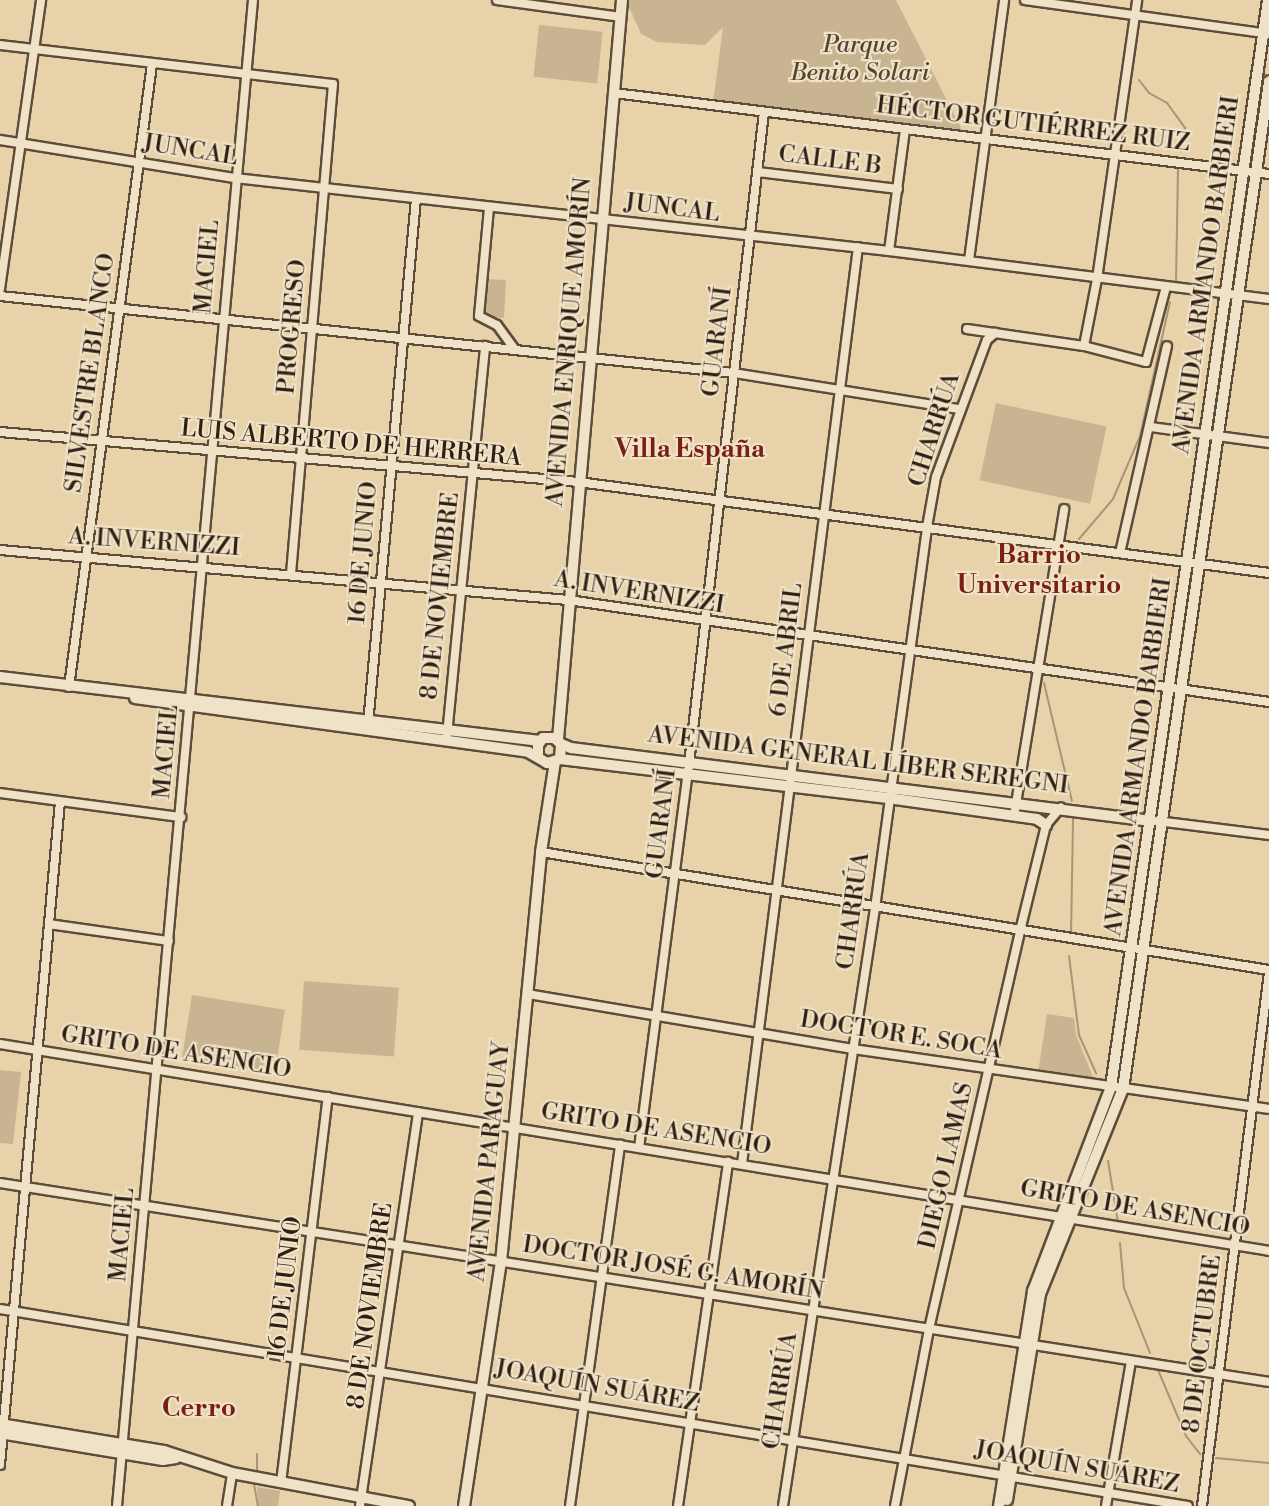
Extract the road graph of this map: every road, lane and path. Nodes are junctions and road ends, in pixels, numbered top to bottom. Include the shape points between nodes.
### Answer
1 (41, 0) edge
2 (253, 0) edge
3 (497, 0) edge
4 (622, 0) edge
5 (1004, 0) edge
6 (1025, 0) edge
7 (1137, 0) edge
8 (1268, 0) edge
9 (1135, 15) junction
10 (621, 17) junction
11 (1266, 34) edge
12 (0, 45) edge
13 (34, 49) junction
14 (152, 64) junction
15 (245, 74) junction
16 (1269, 82) edge
17 (614, 93) junction
18 (764, 112) junction
19 (905, 130) junction
20 (986, 138) junction
21 (0, 140) edge
22 (20, 142) junction
23 (1114, 153) junction
24 (138, 163) junction
25 (1243, 171) junction
26 (758, 172) junction
27 (1257, 173) junction
28 (1269, 174) edge
29 (235, 178) junction
30 (325, 188) junction
31 (898, 189) junction
32 (416, 199) junction
33 (489, 208) junction
34 (602, 221) junction
35 (751, 238) junction
36 (858, 247) junction
37 (890, 250) junction
38 (969, 260) junction
39 (1097, 279) junction
40 (1166, 287) junction
41 (0, 289) edge
42 (1226, 294) junction
43 (1238, 295) junction
44 (0, 296) edge
45 (1269, 299) edge
46 (119, 308) junction
47 (223, 318) junction
48 (313, 328) junction
49 (967, 329) dead end
50 (995, 333) junction
51 (404, 337) junction
52 (485, 346) junction
53 (1084, 346) junction
54 (1167, 346) dead end
55 (514, 348) junction
56 (590, 357) junction
57 (734, 373) junction
58 (838, 388) junction
59 (960, 409) junction
60 (1151, 427) junction
61 (0, 432) edge
62 (1206, 435) junction
63 (1218, 437) junction
64 (102, 441) junction
65 (1269, 443) edge
66 (212, 451) junction
67 (301, 459) junction
68 (392, 467) junction
69 (472, 475) junction
70 (578, 482) junction
71 (719, 501) junction
72 (1064, 509) dead end
73 (823, 512) junction
74 (927, 527) junction
75 (1058, 544) junction
76 (0, 550) edge
77 (1120, 553) junction
78 (86, 558) junction
79 (1193, 563) junction
80 (201, 565) junction
81 (1269, 573) edge
82 (291, 574) junction
83 (380, 583) junction
84 (462, 589) junction
85 (568, 600) junction
86 (705, 622) junction
87 (809, 638) junction
88 (909, 650) junction
89 (1040, 667) junction
90 (0, 677) edge
91 (69, 687) junction
92 (1170, 687) junction
93 (559, 689) junction
94 (1183, 689) junction
95 (1269, 702) edge
96 (191, 703) junction
97 (367, 726) junction
98 (447, 737) junction
99 (542, 740) junction
100 (559, 741) junction
101 (540, 759) junction
102 (557, 761) junction
103 (689, 761) junction
104 (688, 773) junction
105 (792, 773) junction
106 (790, 786) junction
107 (889, 786) junction
108 (0, 794) edge
109 (888, 798) junction
110 (1019, 801) junction
111 (60, 802) junction
112 (1061, 807) junction
113 (1014, 816) junction
114 (181, 817) junction
115 (545, 820) junction
116 (1151, 821) junction
117 (1164, 822) junction
118 (1046, 825) junction
119 (1269, 836) edge
120 (541, 852) junction
121 (675, 875) junction
122 (779, 892) junction
123 (875, 908) junction
124 (49, 924) junction
125 (1020, 931) junction
126 (169, 941) junction
127 (1133, 950) junction
128 (1145, 951) junction
129 (1269, 972) edge
130 (528, 994) junction
131 (657, 1017) junction
132 (760, 1034) junction
133 (0, 1044) edge
134 (854, 1049) junction
135 (38, 1050) junction
136 (156, 1069) junction
137 (990, 1070) junction
138 (1111, 1087) junction
139 (1123, 1089) junction
140 (328, 1097) junction
141 (1252, 1107) junction
142 (1269, 1109) edge
143 (418, 1112) junction
144 (516, 1126) junction
145 (620, 1144) junction
146 (639, 1148) junction
147 (728, 1162) junction
148 (742, 1164) junction
149 (832, 1179) junction
150 (0, 1183) edge
151 (26, 1187) junction
152 (959, 1199) junction
153 (145, 1206) junction
154 (1065, 1217) junction
155 (313, 1232) junction
156 (400, 1246) junction
157 (1234, 1246) junction
158 (1269, 1251) edge
159 (501, 1262) junction
160 (602, 1278) junction
161 (709, 1294) junction
162 (0, 1309) edge
163 (14, 1311) junction
164 (813, 1311) junction
165 (929, 1329) junction
166 (134, 1331) junction
167 (1027, 1344) junction
168 (298, 1357) junction
169 (1131, 1360) junction
170 (382, 1371) junction
171 (1218, 1374) junction
172 (1269, 1382) edge
173 (483, 1388) junction
174 (584, 1405) junction
175 (690, 1423) junction
176 (2, 1429) edge
177 (792, 1440) junction
178 (125, 1449) junction
179 (903, 1458) junction
180 (0, 1465) edge
181 (232, 1473) junction
182 (1007, 1476) junction
183 (281, 1483) junction
184 (1108, 1493) junction
185 (361, 1501) edge
186 (117, 1506) edge
187 (227, 1506) edge
188 (409, 1506) edge
189 (464, 1506) edge
190 (570, 1506) edge
191 (678, 1506) edge
192 (783, 1506) edge
193 (895, 1506) edge
194 (999, 1506) edge
195 (1006, 1506) edge
196 (1106, 1506) edge
197 (1188, 1506) edge
198 (1202, 1506) edge

1 - 13 street
2 - 15 street, MACIEL
3 - 10 street
4 - 10 street, AVENIDA ENRIQUE AMORÍN
5 - 20 street
6 - 9 street
7 - 9 street
8 - 11 street, AVENIDA ARMANDO BARBIERI
9 - 11 street
9 - 23 street
10 - 17 street, AVENIDA ENRIQUE AMORÍN
11 - 25 street, AVENIDA ARMANDO BARBIERI
12 - 13 street
13 - 14 street
13 - 22 street
14 - 15 street
14 - 24 street, SILVESTRE BLANCO
15 - 29 street, MACIEL
15 - 30 street, PROGRESO via 333,84
16 - 27 street, AVENIDA ARMANDO BARBIERI
17 - 18 street, HÉCTOR GUTIÉRREZ RUIZ
17 - 34 street, AVENIDA ENRIQUE AMORÍN
18 - 19 street, HÉCTOR GUTIÉRREZ RUIZ
18 - 26 street, GUARANÍ
19 - 20 street, HÉCTOR GUTIÉRREZ RUIZ
19 - 31 street
20 - 23 street, HÉCTOR GUTIÉRREZ RUIZ
20 - 38 street
21 - 22 street, JUNCAL
22 - 24 street, JUNCAL
22 - 41 street
23 - 25 street, HÉCTOR GUTIÉRREZ RUIZ
23 - 39 street
24 - 29 street, JUNCAL
24 - 46 street, SILVESTRE BLANCO
25 - 27 street, HÉCTOR GUTIÉRREZ RUIZ
25 - 42 street, AVENIDA ARMANDO BARBIERI
26 - 31 street, CALLE B
26 - 35 street, GUARANÍ
27 - 28 street, HÉCTOR GUTIÉRREZ RUIZ
27 - 43 street, AVENIDA ARMANDO BARBIERI
29 - 30 street, JUNCAL
29 - 47 street, MACIEL
30 - 32 street, JUNCAL
30 - 48 street, PROGRESO
31 - 37 street
32 - 33 street, JUNCAL
32 - 51 street, 16 DE JUNIO
33 - 34 street, JUNCAL
33 - 55 street via 479,316 497,325
34 - 35 street, JUNCAL
34 - 56 street, AVENIDA ENRIQUE AMORÍN
35 - 36 street, JUNCAL
35 - 57 street, GUARANÍ
36 - 37 street, JUNCAL
36 - 58 street, 6 DE ABRIL
37 - 38 street, JUNCAL
38 - 39 street, JUNCAL
39 - 40 street, JUNCAL
39 - 53 street
40 - 42 street, JUNCAL
40 - 53 street via 1146,362
42 - 43 street, JUNCAL
42 - 62 street, AVENIDA ARMANDO BARBIERI
43 - 45 street, JUNCAL
43 - 63 street, AVENIDA ARMANDO BARBIERI
44 - 46 street
46 - 47 street
46 - 64 street, SILVESTRE BLANCO
47 - 48 street
47 - 66 street, MACIEL
48 - 51 street
48 - 67 street, PROGRESO
49 - 50 street
50 - 53 street
50 - 59 street, CHARRÚA via 987,340
51 - 52 street
51 - 68 street, 16 DE JUNIO
52 - 55 street
52 - 69 street, 8 DE NOVIEMBRE
54 - 60 street
55 - 56 street
56 - 57 street
56 - 70 street, AVENIDA ENRIQUE AMORÍN
57 - 58 street
57 - 71 street, GUARANÍ
58 - 59 street
58 - 73 street, 6 DE ABRIL
59 - 74 street, CHARRÚA via 936,477
60 - 62 street
60 - 77 street
61 - 64 street, LUIS ALBERTO DE HERRERA
62 - 63 street
62 - 79 street, AVENIDA ARMANDO BARBIERI
63 - 65 street
63 - 79 street, AVENIDA ARMANDO BARBIERI
64 - 66 street, LUIS ALBERTO DE HERRERA
64 - 78 street, SILVESTRE BLANCO
66 - 67 street, LUIS ALBERTO DE HERRERA
66 - 80 street, MACIEL
67 - 68 street, LUIS ALBERTO DE HERRERA
67 - 82 street, PROGRESO
68 - 69 street, LUIS ALBERTO DE HERRERA
68 - 83 street, 16 DE JUNIO
69 - 70 street, LUIS ALBERTO DE HERRERA
69 - 84 street, 8 DE NOVIEMBRE
70 - 71 street, LUIS ALBERTO DE HERRERA
70 - 85 street, AVENIDA ENRIQUE AMORÍN
71 - 73 street, LUIS ALBERTO DE HERRERA
71 - 86 street, GUARANÍ
72 - 75 street
73 - 74 street, LUIS ALBERTO DE HERRERA
73 - 87 street, 6 DE ABRIL
74 - 75 street, LUIS ALBERTO DE HERRERA
74 - 88 street, CHARRÚA
75 - 77 street, LUIS ALBERTO DE HERRERA
75 - 89 street
76 - 78 street, A. INVERNIZZI
77 - 79 street, LUIS ALBERTO DE HERRERA
78 - 80 street, A. INVERNIZZI
78 - 91 street, SILVESTRE BLANCO
79 - 81 street, LUIS ALBERTO DE HERRERA
79 - 92 street, AVENIDA ARMANDO BARBIERI
79 - 94 street, AVENIDA ARMANDO BARBIERI
80 - 82 street, A. INVERNIZZI
80 - 96 street, MACIEL
82 - 83 street, A. INVERNIZZI
83 - 84 street, A. INVERNIZZI
83 - 97 street, 16 DE JUNIO
84 - 85 street, A. INVERNIZZI
84 - 98 street, 8 DE NOVIEMBRE
85 - 86 street, A. INVERNIZZI
85 - 93 street, AVENIDA ENRIQUE AMORÍN
86 - 87 street, A. INVERNIZZI
86 - 103 street, GUARANÍ
87 - 88 street, A. INVERNIZZI
87 - 105 street, 6 DE ABRIL
88 - 89 street, A. INVERNIZZI
88 - 107 street, CHARRÚA
89 - 92 street, A. INVERNIZZI
89 - 110 street
90 - 91 street
91 - 96 street
92 - 94 street, A. INVERNIZZI
92 - 116 street, AVENIDA ARMANDO BARBIERI
93 - 99 street, AVENIDA ENRIQUE AMORÍN
93 - 100 street, AVENIDA ENRIQUE AMORÍN
94 - 95 street, A. INVERNIZZI
94 - 117 street, AVENIDA ARMANDO BARBIERI
96 - 97 street
96 - 114 street, MACIEL
97 - 98 street
98 - 99 street
98 - 101 street
99 - 100 street, AVENIDA GENERAL LÍBER SEREGNI
99 - 101 street, AVENIDA ENRIQUE AMORÍN
100 - 102 street, AVENIDA ENRIQUE AMORÍN
100 - 103 street, AVENIDA GENERAL LÍBER SEREGNI
101 - 102 street, AVENIDA GENERAL LÍBER SEREGNI
101 - 115 street, AVENIDA PARAGUAY
102 - 104 street, AVENIDA GENERAL LÍBER SEREGNI
102 - 115 street, AVENIDA PARAGUAY
103 - 104 street, GUARANÍ
103 - 105 street, AVENIDA GENERAL LÍBER SEREGNI
104 - 106 street, AVENIDA GENERAL LÍBER SEREGNI
104 - 121 street, GUARANÍ
105 - 106 street, 6 DE ABRIL
105 - 107 street, AVENIDA GENERAL LÍBER SEREGNI
106 - 109 street, AVENIDA GENERAL LÍBER SEREGNI
106 - 122 street, 6 DE ABRIL
107 - 109 street, CHARRÚA
107 - 110 street, AVENIDA GENERAL LÍBER SEREGNI
108 - 111 street
109 - 113 street, AVENIDA GENERAL LÍBER SEREGNI
109 - 123 street, CHARRÚA
110 - 112 street, AVENIDA GENERAL LÍBER SEREGNI
110 - 113 street
111 - 114 street
111 - 124 street
112 - 116 street, AVENIDA GENERAL LÍBER SEREGNI
112 - 118 street, DIEGO LAMAS
113 - 118 street, AVENIDA GENERAL LÍBER SEREGNI via 1037,819
114 - 126 street, MACIEL
115 - 120 street, AVENIDA PARAGUAY
116 - 117 street
116 - 127 street, AVENIDA ARMANDO BARBIERI
117 - 119 street
117 - 128 street, AVENIDA ARMANDO BARBIERI
118 - 125 street, DIEGO LAMAS
120 - 121 street
120 - 130 street, AVENIDA PARAGUAY
121 - 122 street
121 - 131 street, GUARANÍ
122 - 123 street
122 - 132 street, 6 DE ABRIL
123 - 125 street
123 - 134 street, CHARRÚA
124 - 126 street
124 - 135 street
125 - 127 street
125 - 137 street, DIEGO LAMAS
126 - 136 street, MACIEL
127 - 128 street
127 - 138 street, AVENIDA ARMANDO BARBIERI
128 - 129 street
128 - 139 street, AVENIDA ARMANDO BARBIERI
129 - 141 street, 8 DE OCTUBRE
130 - 131 street, DOCTOR E. SOCA
130 - 144 street, AVENIDA PARAGUAY
131 - 132 street, DOCTOR E. SOCA
131 - 146 street, GUARANÍ
132 - 134 street, DOCTOR E. SOCA
132 - 148 street, 6 DE ABRIL
133 - 135 street, GRITO DE ASENCIO
134 - 137 street, DOCTOR E. SOCA
134 - 149 street, CHARRÚA
135 - 136 street, GRITO DE ASENCIO
135 - 151 street
136 - 140 street, GRITO DE ASENCIO
136 - 153 street, MACIEL
137 - 138 street, DOCTOR E. SOCA
137 - 152 street, DIEGO LAMAS
138 - 139 street, DOCTOR E. SOCA
138 - 154 street, AVENIDA ARMANDO BARBIERI
139 - 141 street, DOCTOR E. SOCA
139 - 154 street, AVENIDA ARMANDO BARBIERI
140 - 143 street, GRITO DE ASENCIO
140 - 155 street, 16 DE JUNIO
141 - 142 street, DOCTOR E. SOCA
141 - 157 street, 8 DE OCTUBRE
143 - 144 street, GRITO DE ASENCIO
143 - 156 street, 8 DE NOVIEMBRE
144 - 145 street, GRITO DE ASENCIO
144 - 159 street, AVENIDA PARAGUAY
145 - 146 street, GRITO DE ASENCIO
145 - 160 street
146 - 147 street, GRITO DE ASENCIO
147 - 148 street, GRITO DE ASENCIO
147 - 161 street
148 - 149 street, GRITO DE ASENCIO
149 - 152 street, GRITO DE ASENCIO
149 - 164 street, CHARRÚA
150 - 151 street, DOCTOR JOSÉ G. AMORÍN
151 - 153 street, DOCTOR JOSÉ G. AMORÍN
151 - 163 street
152 - 154 street, GRITO DE ASENCIO
152 - 165 street, DIEGO LAMAS
153 - 155 street, DOCTOR JOSÉ G. AMORÍN
153 - 166 street, MACIEL
154 - 157 street, GRITO DE ASENCIO
154 - 167 street, AVENIDA ARMANDO BARBIERI via 1033,1291
155 - 156 street, DOCTOR JOSÉ G. AMORÍN
155 - 168 street, 16 DE JUNIO
156 - 159 street, DOCTOR JOSÉ G. AMORÍN
156 - 170 street, 8 DE NOVIEMBRE
157 - 158 street, GRITO DE ASENCIO
157 - 171 street, 8 DE OCTUBRE
159 - 160 street, DOCTOR JOSÉ G. AMORÍN
159 - 173 street, AVENIDA PARAGUAY
160 - 161 street, DOCTOR JOSÉ G. AMORÍN
160 - 174 street
161 - 164 street, DOCTOR JOSÉ G. AMORÍN
161 - 175 street
162 - 163 street, JOAQUÍN SUÁREZ
163 - 166 street, JOAQUÍN SUÁREZ
163 - 176 street
164 - 165 street, DOCTOR JOSÉ G. AMORÍN
164 - 177 street, CHARRÚA
165 - 167 street, DOCTOR JOSÉ G. AMORÍN
165 - 179 street, DIEGO LAMAS
166 - 168 street, JOAQUÍN SUÁREZ
166 - 178 street, MACIEL
167 - 169 street, DOCTOR JOSÉ G. AMORÍN
167 - 182 street, AVENIDA ARMANDO BARBIERI
168 - 170 street, JOAQUÍN SUÁREZ
168 - 183 street, 16 DE JUNIO
169 - 171 street, DOCTOR JOSÉ G. AMORÍN
169 - 184 street
170 - 173 street, JOAQUÍN SUÁREZ
170 - 185 street, 8 DE NOVIEMBRE
171 - 172 street, DOCTOR JOSÉ G. AMORÍN
171 - 198 street, 8 DE OCTUBRE
173 - 174 street, JOAQUÍN SUÁREZ
173 - 189 street, AVENIDA PARAGUAY
174 - 175 street, JOAQUÍN SUÁREZ
174 - 190 street
175 - 177 street, JOAQUÍN SUÁREZ
175 - 191 street
176 - 178 street
176 - 180 street
177 - 179 street, JOAQUÍN SUÁREZ
177 - 192 street, CHARRÚA
178 - 181 street
178 - 186 street, MACIEL
179 - 182 street, JOAQUÍN SUÁREZ
179 - 193 street, DIEGO LAMAS
181 - 183 street
181 - 187 street
182 - 184 street, JOAQUÍN SUÁREZ
182 - 194 street, AVENIDA ARMANDO BARBIERI
182 - 195 street, AVENIDA ARMANDO BARBIERI
183 - 185 street
184 - 196 street
184 - 197 street, JOAQUÍN SUÁREZ
185 - 188 street

